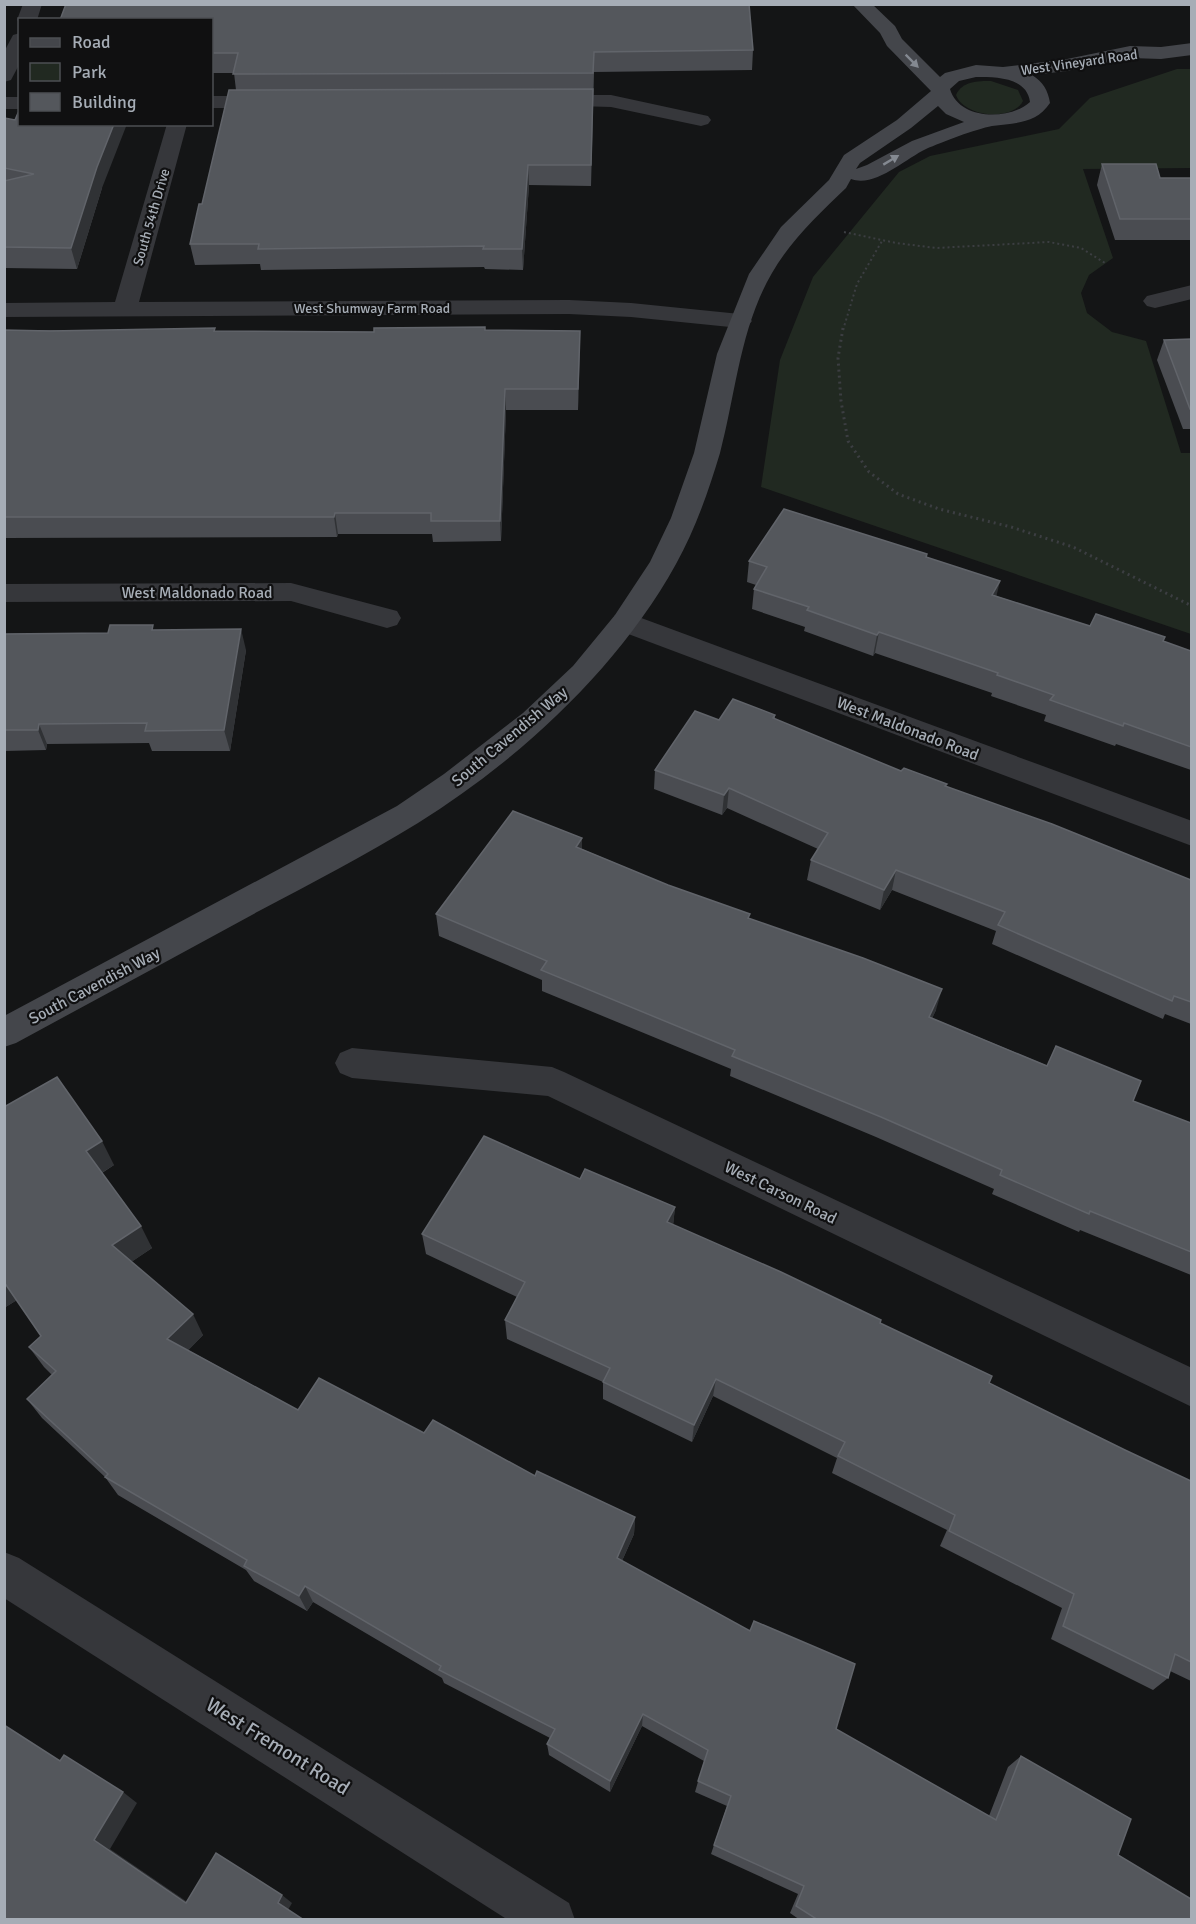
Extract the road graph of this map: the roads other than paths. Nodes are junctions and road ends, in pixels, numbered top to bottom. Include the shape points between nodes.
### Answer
1 (861, 4) edge
2 (888, 30) junction
3 (18, 44) edge
4 (927, 47) dead end
5 (1191, 49) edge
6 (1161, 53) junction
7 (945, 58) dead end
8 (976, 71) junction
9 (1002, 73) junction
10 (4, 76) edge
11 (1078, 82) dead end
12 (940, 91) junction
13 (529, 101) edge
14 (213, 102) edge
15 (294, 102) edge
16 (701, 120) dead end
17 (990, 120) junction
18 (176, 126) edge
19 (838, 183) junction
20 (1191, 292) edge
21 (1155, 302) dead end
22 (125, 309) junction
23 (4, 310) edge
24 (740, 321) junction
25 (4, 593) edge
26 (387, 618) dead end
27 (625, 622) junction
28 (1191, 834) edge
29 (4, 1033) edge
30 (352, 1063) dead end
31 (1191, 1388) edge
32 (4, 1573) edge
33 (552, 1920) edge

1 - 2 street
2 - 4 street
2 -> 12 street via 894,42
3 - 10 street
5 - 6 street, West Vineyard Road
6 - 9 street, West Vineyard Road via 1130,52
6 - 11 street via 1146,63
7 - 8 street
8 - 9 street
8 - 12 street, South Cavendish Way via 952,76
9 - 17 street via 1050,93 1028,115
12 - 17 street via 951,109
12 - 19 street, South Cavendish Way via 904,124 851,159
13 - 16 street via 611,101
14 - 15 street
19 -> 17 street, South Cavendish Way via 875,170 927,142
18 - 22 street, South 54th Drive
19 - 24 street, South Cavendish Way via 774,253 760,274
20 - 21 street
22 - 23 street, West Shumway Farm Road
22 - 24 street, West Shumway Farm Road via 569,307
24 - 27 street, South Cavendish Way via 707,453 684,518 663,563
25 - 26 street, West Maldonado Road via 291,592
27 - 28 street, West Maldonado Road
27 - 29 street, South Cavendish Way via 583,674 533,721 408,814
30 - 31 street, West Carson Road via 552,1082
32 - 33 street, West Fremont Road

